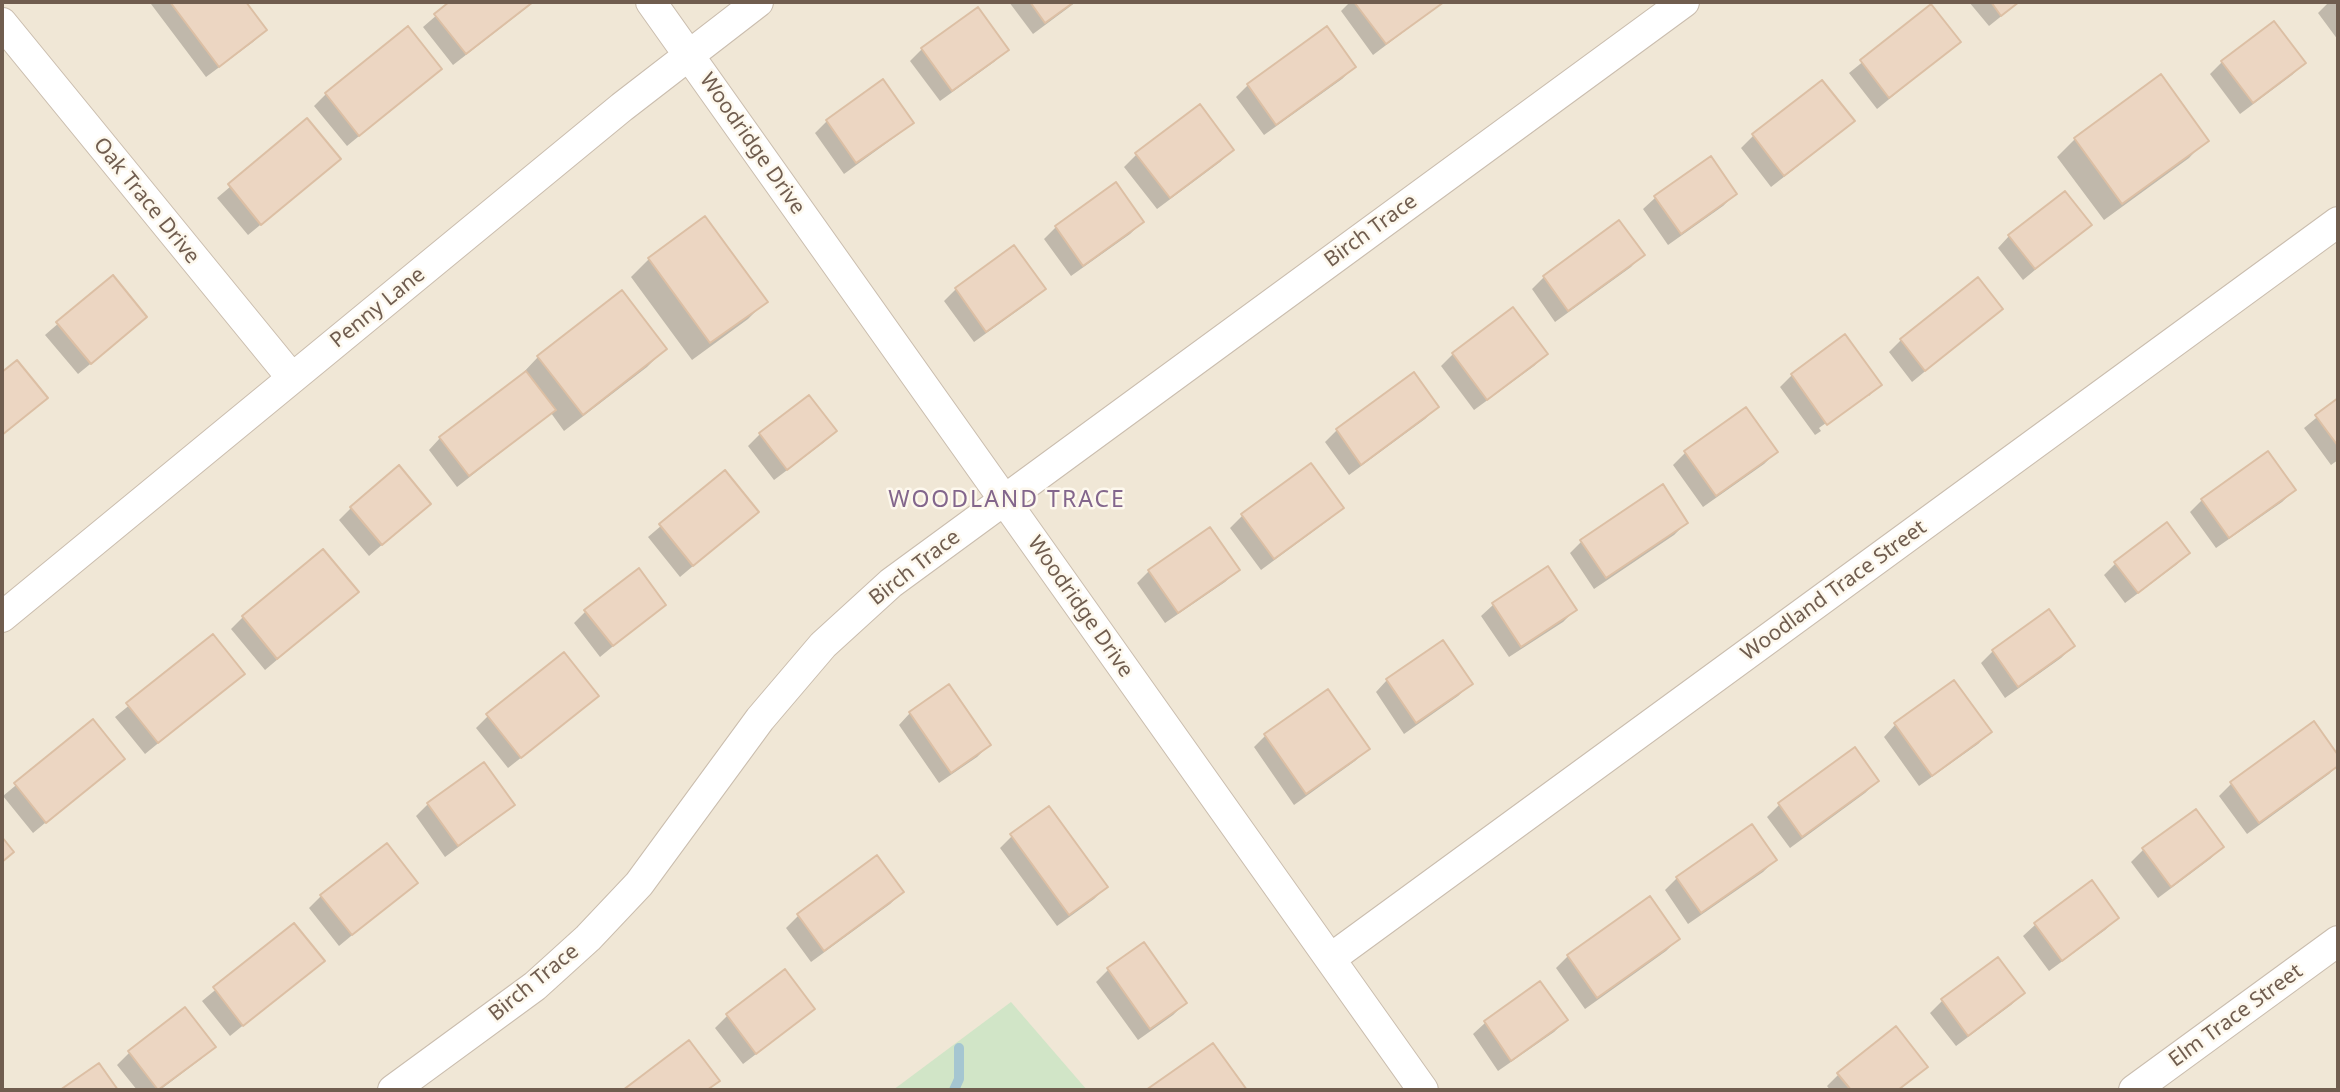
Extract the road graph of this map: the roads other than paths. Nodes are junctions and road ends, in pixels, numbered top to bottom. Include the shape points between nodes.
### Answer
1 (651, 2) edge
2 (758, 2) edge
3 (1684, 2) edge
4 (2, 23) edge
5 (689, 55) junction
6 (2338, 222) edge
7 (292, 378) junction
8 (1004, 499) junction
9 (2, 617) edge
10 (2338, 941) edge
11 (1330, 960) junction
12 (393, 1090) edge
13 (1423, 1090) edge
14 (2134, 1090) edge

1 - 5 street, Woodridge Drive
2 - 5 street, Penny Lane
3 - 8 street, Birch Trace
4 - 7 street, Oak Trace Drive
5 - 7 street, Penny Lane
5 - 8 street, Woodridge Drive
6 - 11 street, Woodland Trace Street
7 - 9 street, Penny Lane
8 - 11 street, Woodridge Drive
8 - 12 street, Birch Trace via 891,583 823,645 760,719 639,884 588,939 535,986
10 - 14 street, Elm Trace Street
11 - 13 street, Woodridge Drive

